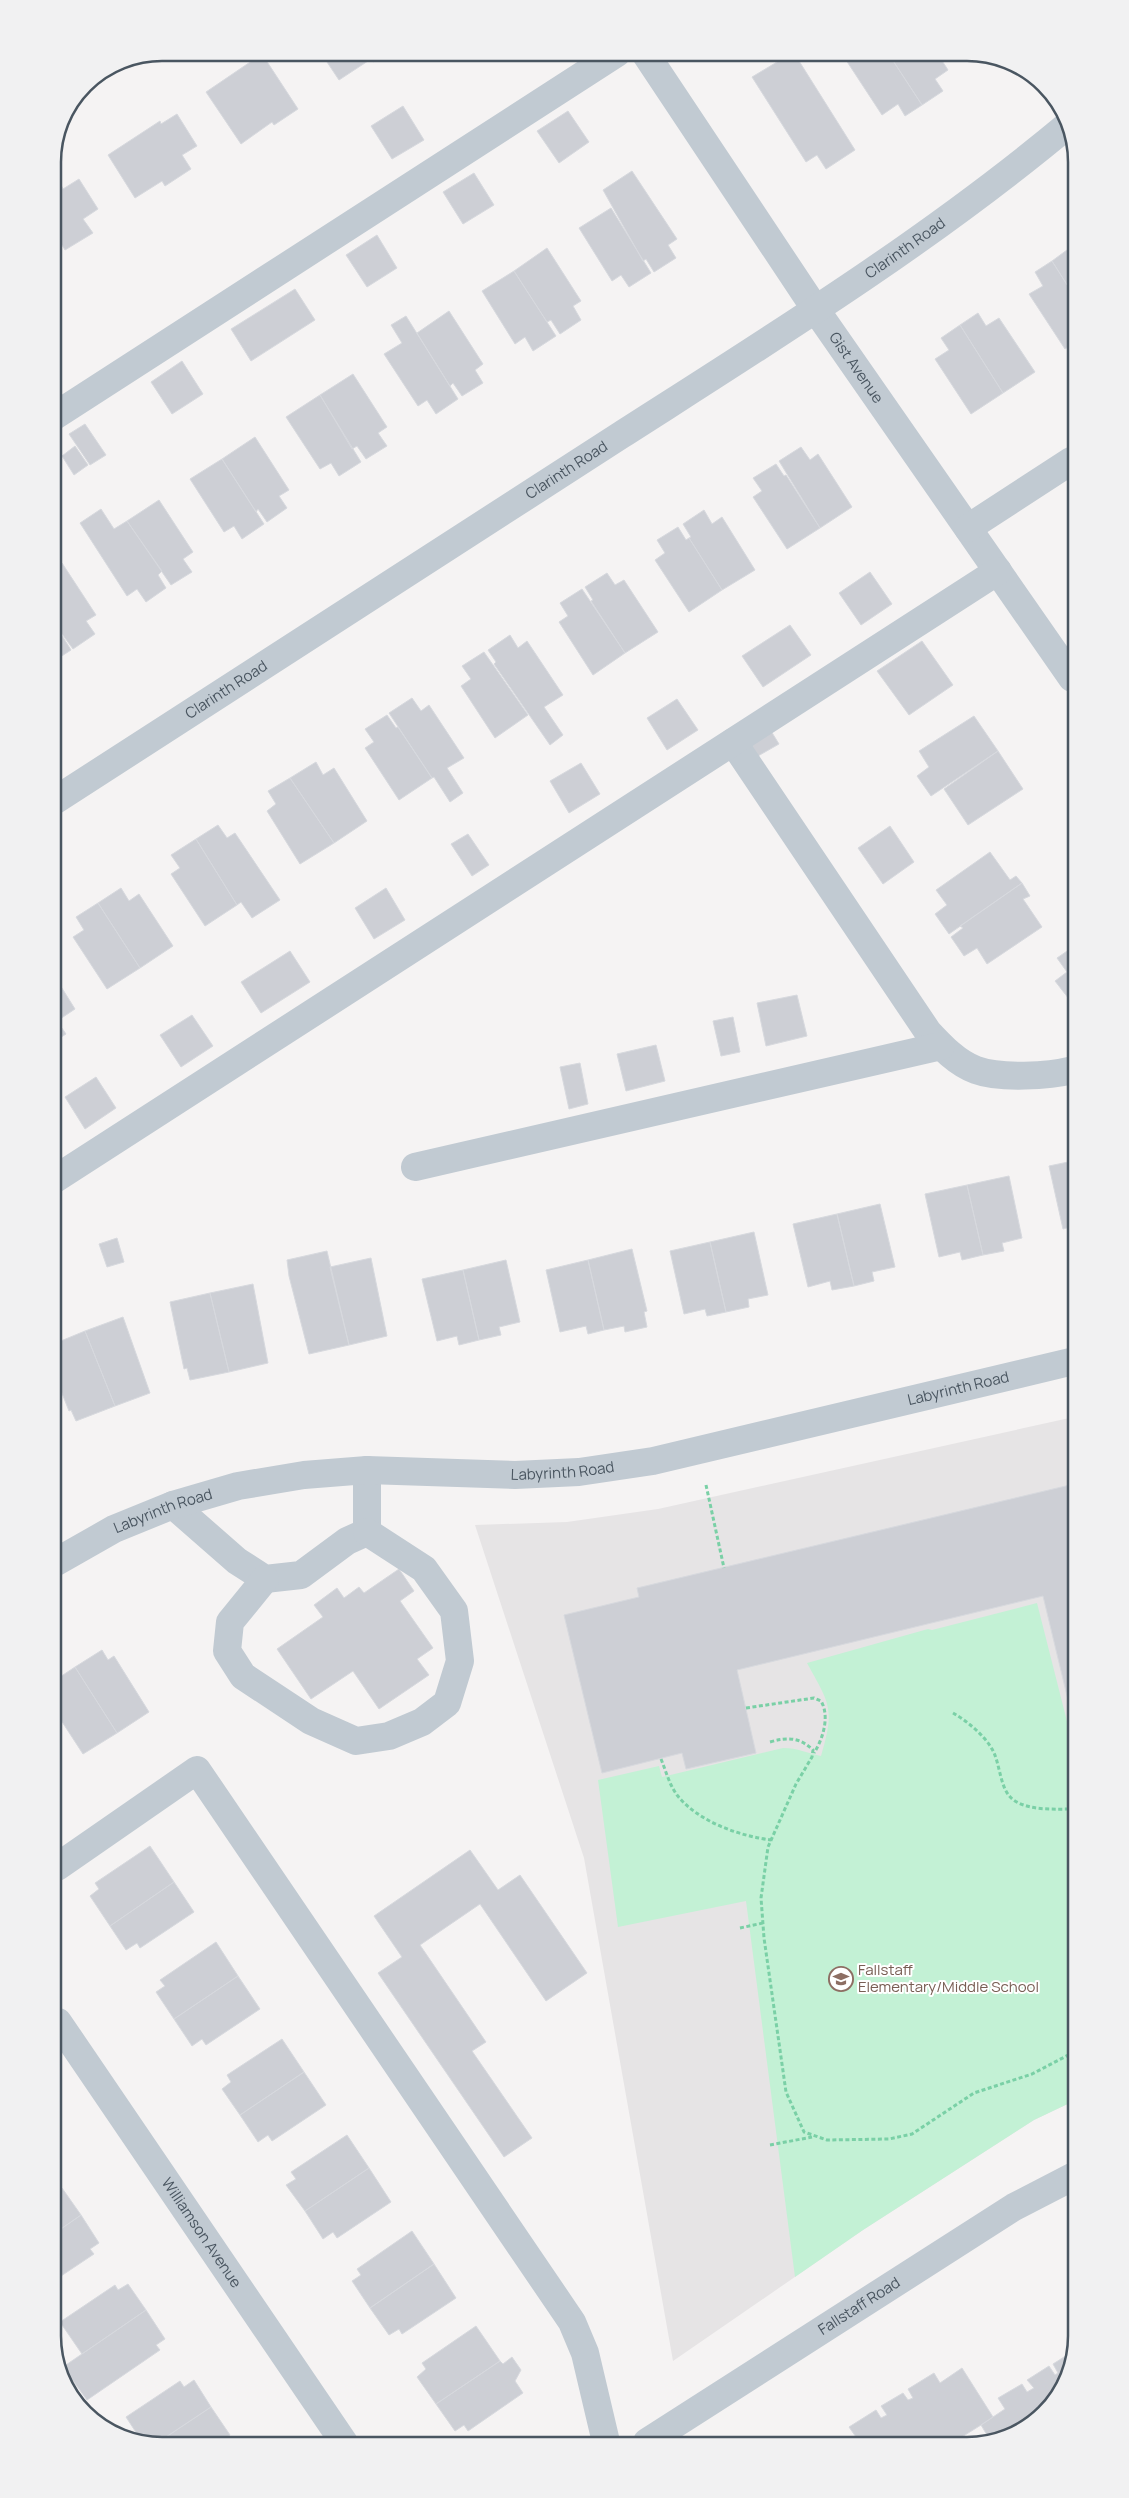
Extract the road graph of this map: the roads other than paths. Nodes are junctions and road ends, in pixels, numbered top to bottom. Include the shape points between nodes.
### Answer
1 (605, 61) edge
2 (650, 61) edge
3 (1062, 129) edge
4 (816, 310) junction
5 (61, 413) edge
6 (1068, 464) edge
7 (968, 528) junction
8 (998, 571) junction
9 (1068, 672) edge
10 (733, 742) junction
11 (61, 796) edge
12 (941, 1046) junction
13 (1068, 1071) edge
14 (415, 1167) dead end
15 (61, 1175) edge
16 (1068, 1362) edge
17 (367, 1470) junction
18 (173, 1505) junction
19 (367, 1532) junction
20 (61, 1559) edge
21 (265, 1579) junction
22 (61, 1864) edge
23 (61, 2026) edge
24 (1068, 2179) edge
25 (340, 2437) edge
26 (605, 2437) edge
27 (655, 2437) edge

1 - 5 street
2 - 4 street, Gist Avenue
3 - 4 street, Clarinth Road via 953,215
4 - 7 street, Gist Avenue
4 - 11 street, Clarinth Road
6 - 7 street
7 - 8 street, Gist Avenue
8 - 9 street, Gist Avenue
8 - 10 street
10 - 12 street via 928,1032
10 - 15 street
12 - 13 street via 948,1054 976,1070 1019,1076
12 - 14 street
16 - 17 street, Labyrinth Road via 653,1461 579,1472 515,1475
17 - 18 street, Labyrinth Road via 304,1475 238,1486
17 - 19 street
18 - 20 street, Labyrinth Road via 114,1529
18 - 21 street via 237,1561
19 - 21 street via 347,1542 301,1575
19 - 21 street via 424,1569 454,1610 460,1661 447,1703 422,1722 389,1736 356,1741 311,1721 242,1676 228,1651 230,1622
22 - 26 street via 197,1770 572,2322 585,2353
23 - 25 street, Williamson Avenue
24 - 27 street, Fallstaff Road via 1014,2207

